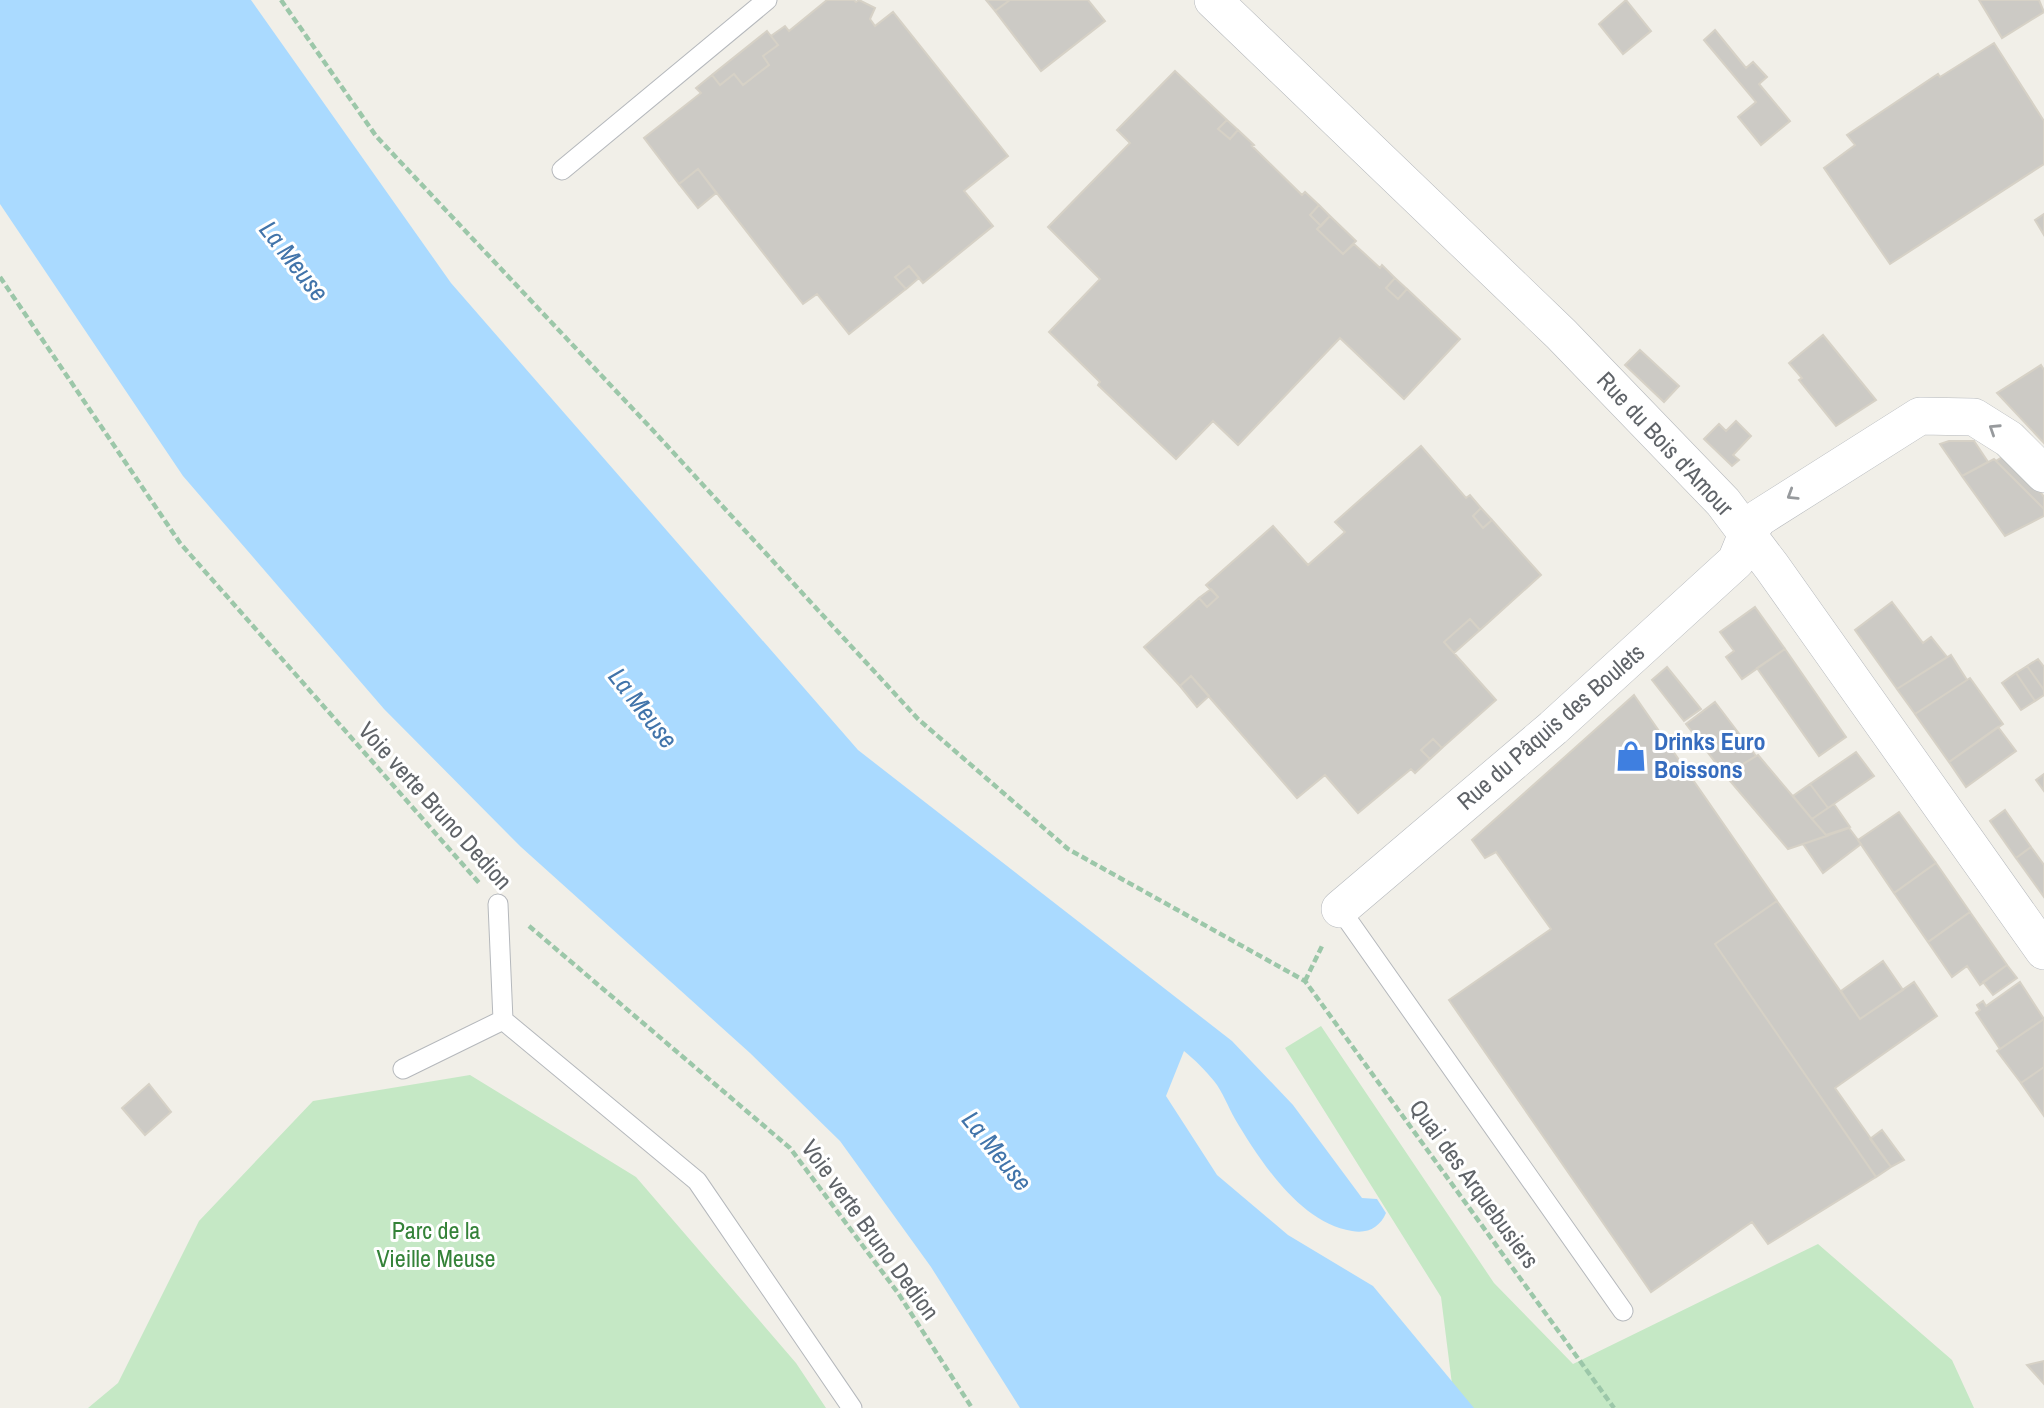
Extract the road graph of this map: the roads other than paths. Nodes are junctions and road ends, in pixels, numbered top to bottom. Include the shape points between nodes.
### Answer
1 (768, 0) edge
2 (1213, 0) edge
3 (562, 170) dead end
4 (2044, 474) edge
5 (1747, 534) junction
6 (498, 904) road end
7 (1340, 909) joint
8 (2044, 950) edge
9 (503, 1020) junction
10 (403, 1069) dead end
11 (1623, 1311) dead end
12 (852, 1408) edge

1 - 3 lane
2 - 5 street, Rue du Bois d'Amour via 1561,334 1723,502
4 -> 5 street, Rue du Pâquis des Boulets via 2009,439 1974,416 1920,416 1770,509
5 - 7 street, Rue du Pâquis des Boulets via 1736,561 1553,728
5 - 8 street, Rue du Bois d'Amour
6 - 9 lane
7 - 11 lane
9 - 10 lane
9 - 12 lane via 698,1181

